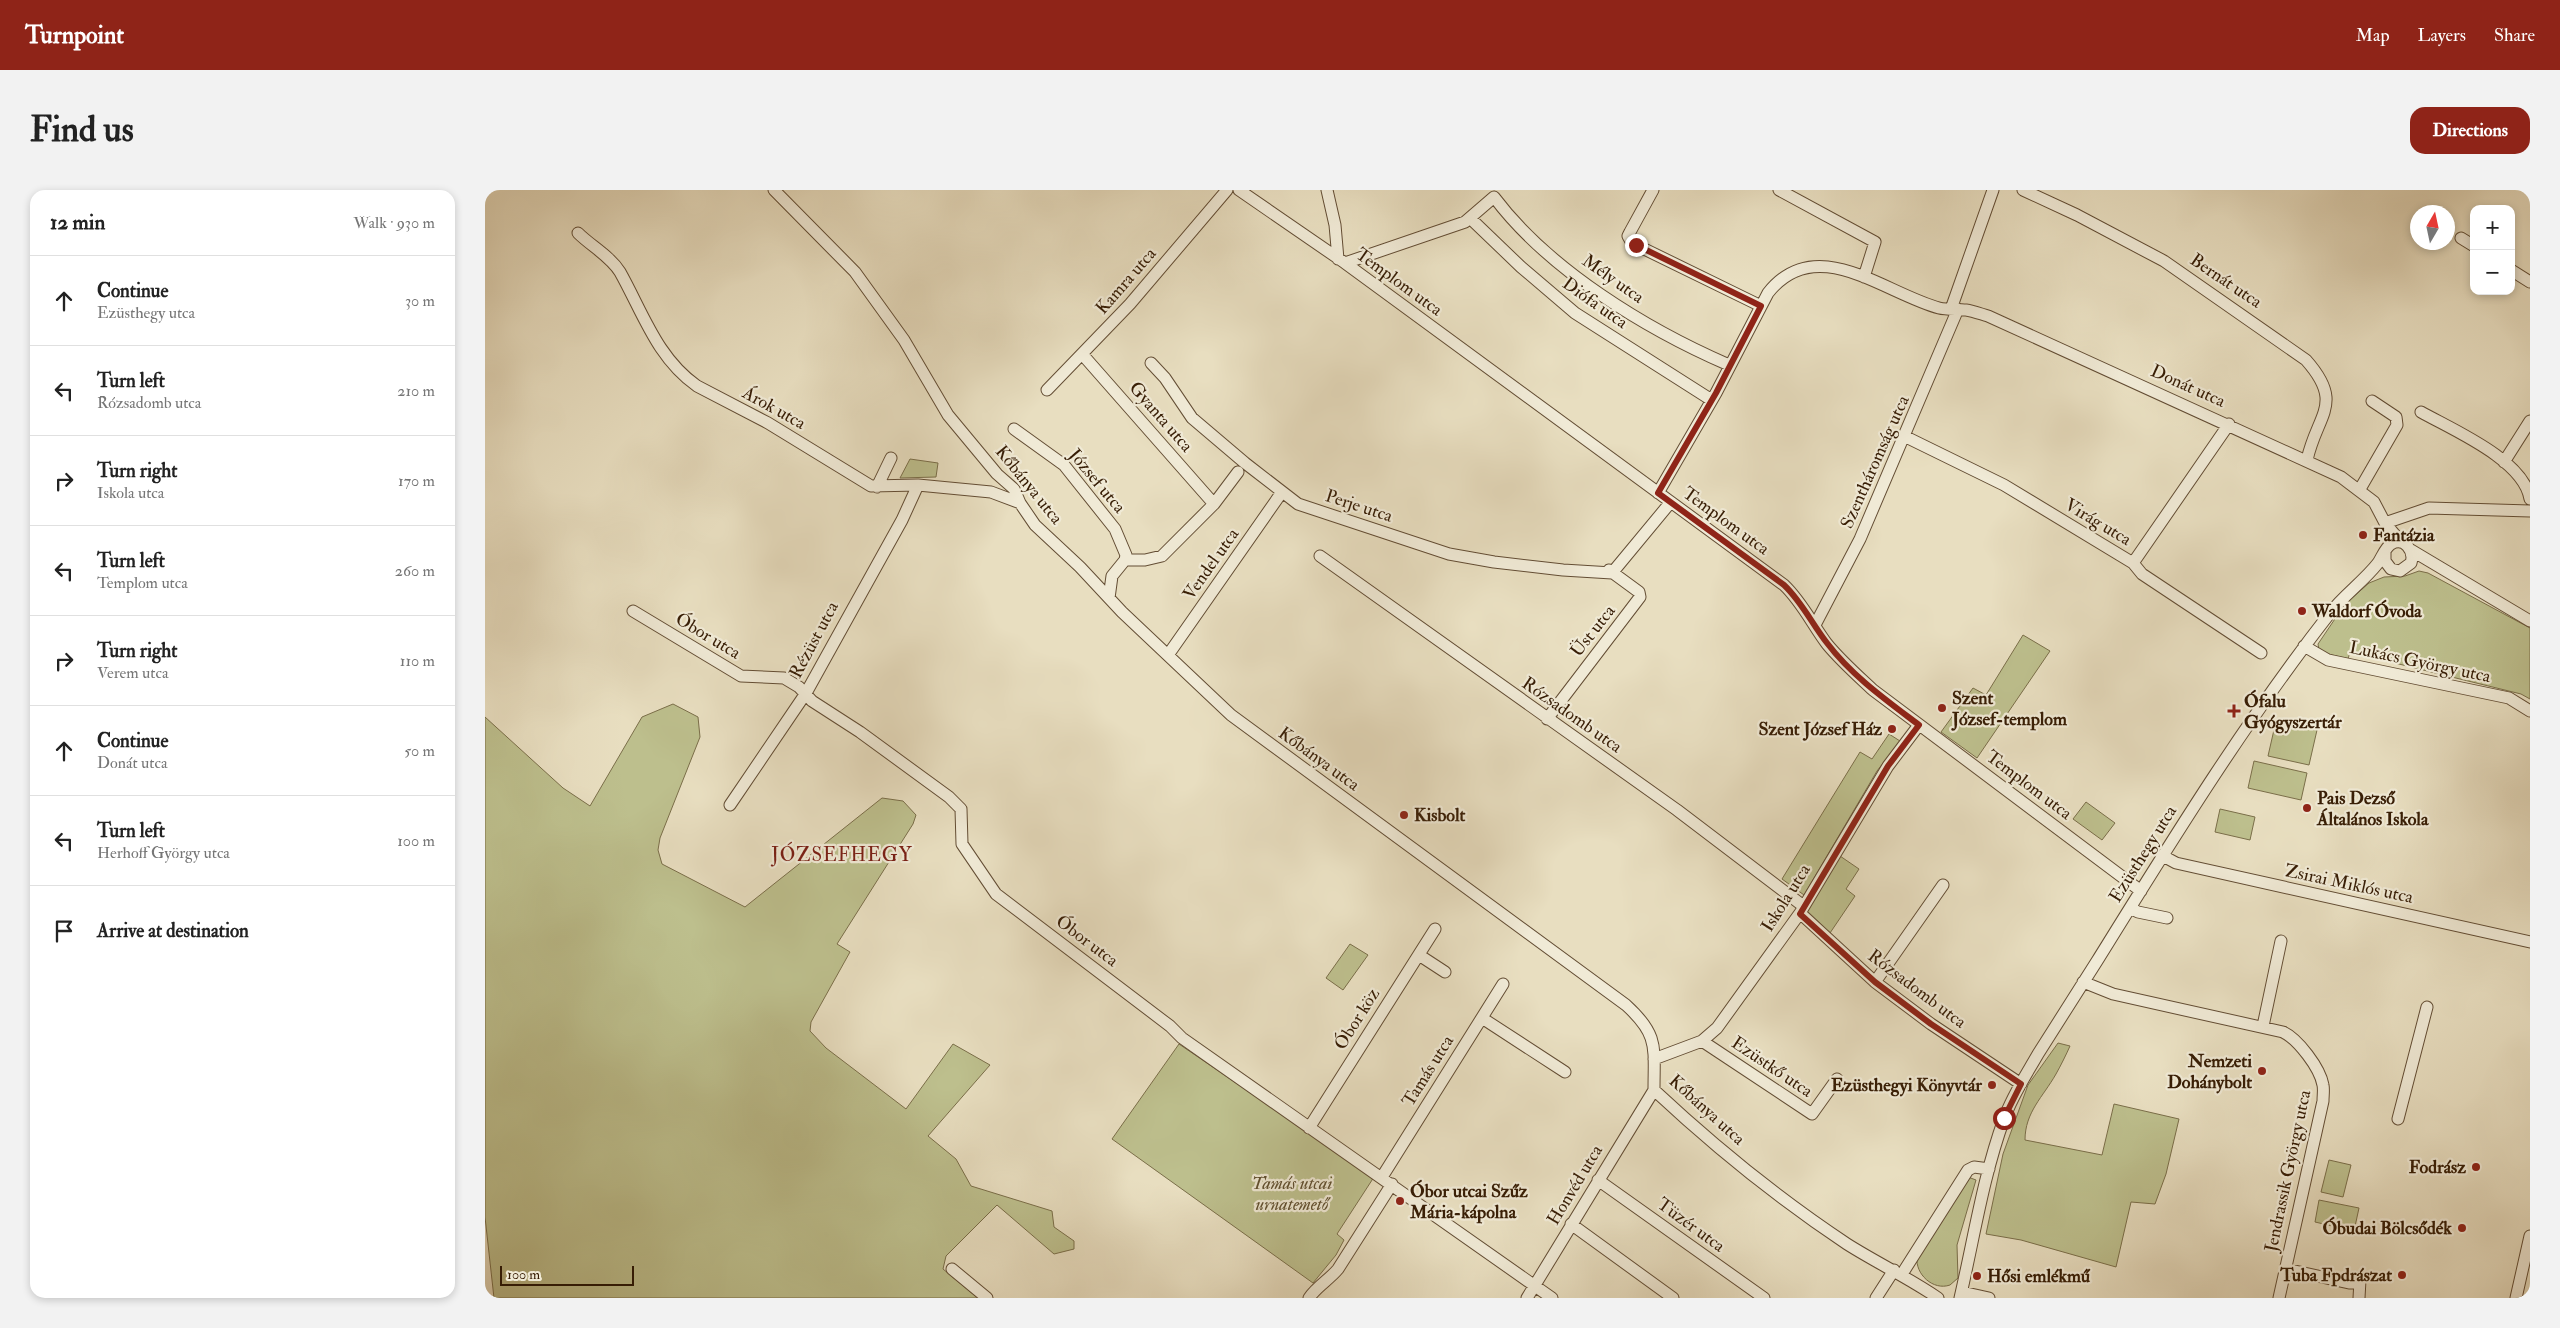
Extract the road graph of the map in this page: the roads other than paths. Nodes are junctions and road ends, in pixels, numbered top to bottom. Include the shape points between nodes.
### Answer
1 (774, 190) edge
2 (1227, 190) edge
3 (1239, 190) edge
4 (1327, 190) edge
5 (1653, 190) edge
6 (1779, 190) edge
7 (1993, 190) edge
8 (2023, 190) edge
9 (1471, 219) junction
10 (577, 233) dead end
11 (2461, 238) dead end
12 (2470, 244) edge
13 (1341, 261) junction
14 (2515, 273) edge
15 (1864, 277) junction
16 (2530, 282) edge
17 (1761, 306) junction
18 (1950, 309) junction
19 (1083, 354) junction
20 (1151, 363) dead end
21 (1729, 365) junction
22 (1047, 390) dead end
23 (1710, 399) junction
24 (2372, 401) dead end
25 (2421, 412) dead end
26 (2530, 421) edge
27 (2229, 424) junction
28 (1014, 429) dead end
29 (1906, 437) junction
30 (891, 458) dead end
31 (2307, 460) junction
32 (2504, 462) junction
33 (1237, 472) dead end
34 (918, 485) junction
35 (877, 487) junction
36 (2360, 489) junction
37 (1282, 492) junction
38 (1658, 493) junction
39 (2530, 499) edge
40 (1020, 503) junction
41 (1670, 503) junction
42 (1213, 504) junction
43 (2530, 511) edge
44 (2385, 523) junction
45 (2401, 542) junction
46 (2386, 549) junction
47 (2411, 550) junction
48 (1320, 556) dead end
49 (1125, 560) junction
50 (2133, 563) junction
51 (2408, 567) junction
52 (2391, 568) junction
53 (2442, 570) junction
54 (1610, 571) junction
55 (2361, 579) junction
56 (1109, 598) junction
57 (633, 610) dead end
58 (2530, 621) edge
59 (1815, 625) junction
60 (2304, 646) junction
61 (2261, 653) dead end
62 (1168, 655) junction
63 (806, 693) junction
64 (2530, 711) edge
65 (1547, 720) junction
66 (1919, 725) junction
67 (730, 804) dead end
68 (2163, 856) junction
69 (1943, 885) dead end
70 (2141, 891) junction
71 (2130, 908) junction
72 (1801, 909) junction
73 (2167, 918) dead end
74 (1435, 929) dead end
75 (2281, 941) dead end
76 (2530, 942) edge
77 (1419, 955) junction
78 (1445, 972) dead end
79 (1875, 982) junction
80 (2083, 982) junction
81 (1503, 984) dead end
82 (2427, 1007) dead end
83 (1482, 1018) junction
84 (2263, 1026) junction
85 (1702, 1041) junction
86 (1654, 1059) junction
87 (1565, 1072) dead end
88 (1837, 1079) dead end
89 (2021, 1084) junction
90 (1654, 1090) junction
91 (2398, 1119) dead end
92 (1309, 1128) junction
93 (1989, 1169) junction
94 (1382, 1177) junction
95 (1598, 1180) junction
96 (1392, 1184) junction
97 (1571, 1224) junction
98 (2530, 1236) edge
99 (952, 1269) dead end
100 (2286, 1269) junction
101 (1898, 1272) junction
102 (1535, 1285) junction
103 (1313, 1295) edge
104 (1961, 1295) edge
105 (987, 1298) edge
106 (1527, 1298) edge
107 (1552, 1298) edge
108 (1673, 1298) edge
109 (1764, 1298) edge
110 (1876, 1298) edge
111 (1938, 1298) edge
112 (1989, 1298) edge
113 (2279, 1298) edge
114 (2359, 1298) edge
115 (2516, 1298) edge

1 - 40 street, Kőbánya utca via 855,272 904,340 948,415 997,474 1014,489
2 - 19 street, Kamra utca
3 - 13 street, Templom utca
4 - 13 street
5 - 17 street via 1629,232 1629,240
6 - 15 street via 1875,242
7 - 18 street, Szentháromság utca
8 - 31 street, Bernát utca via 2164,261 2307,360 2327,395
9 - 13 street
9 - 21 street, Mély utca via 1495,197 1524,232 1575,274 1662,333
9 - 23 street, Diófa utca via 1575,313
10 - 35 street, Árok utca via 619,270 654,339 688,379 829,459 860,481
11 - 12 street
13 - 38 street, Templom utca
14 - 16 street
15 - 17 street, Donát utca via 1837,267 1799,269 1778,281
15 - 18 street, Donát utca
17 - 21 street, Donát utca
18 - 27 street, Donát utca via 1988,316
18 - 29 street, Szentháromság utca
19 - 22 street, Kamra utca
19 - 42 street, Gyanta utca
20 - 37 street, Perje utca via 1192,418
21 - 23 street, Donát utca
23 - 38 street, Donát utca
24 - 36 street via 2396,417 2397,425
25 - 32 street
26 - 32 street
27 - 31 street, Donát utca
27 - 50 street
28 - 49 street, József utca via 1064,465 1107,517 1125,552
29 - 50 street, Virág utca via 2004,485
29 - 59 street, Szentháromság utca via 1860,539
30 - 35 street
31 - 36 street, Donát utca
32 - 39 street via 2522,478
33 - 42 street
34 - 35 street, Árok utca
34 - 40 street, Árok utca via 991,492
34 - 63 street, Rézüst utca via 902,520
36 - 44 street, Donát utca via 2374,502
37 - 54 street, Perje utca via 1297,504 1449,554 1563,570
37 - 62 street, Vendel utca
38 - 41 street, Templom utca
40 - 56 street, Kőbánya utca via 1035,525
41 - 54 street
41 - 59 street, Templom utca via 1784,585
42 - 49 street via 1162,556
43 - 44 street via 2429,508
44 - 45 street, Donát utca
44 - 46 street, Donát utca
45 - 46 street
45 - 47 street
46 - 52 street via 2385,561
46 - 55 street, Ezüsthegy utca via 2376,565
47 - 51 street via 2412,559
47 - 53 street
48 - 65 street, Rózsadomb utca
49 - 56 street via 1112,576
50 - 61 street, Virág utca via 2142,574
51 - 52 street via 2400,570
51 - 53 street
52 - 55 street, Ezüsthegy utca
53 - 58 street
54 - 65 street, Üst utca via 1639,592 1640,597
55 - 60 street, Ezüsthegy utca via 2339,601
56 - 62 street, Kőbánya utca
57 - 63 street, Óbor utca via 741,676 784,678
59 - 66 street, Templom utca via 1848,668
60 - 64 street, Lukács György utca via 2328,660 2509,698
60 - 68 street, Ezüsthegy utca via 2233,745
62 - 86 street, Kőbánya utca via 1231,715 1267,743 1626,1004 1649,1030
63 - 67 street, Rézüst utca
63 - 92 street, Óbor utca via 812,701 958,803 962,844 996,894 1182,1038
65 - 72 street, Rózsadomb utca via 1677,810
66 - 70 street, Templom utca
66 - 72 street, Iskola utca via 1888,766
68 - 70 street, Ezüsthegy utca
68 - 76 street, Zsirai Miklós utca via 2176,863
69 - 79 street
70 - 71 street, Ezüsthegy utca
71 - 73 street
71 - 80 street, Ezüsthegy utca
72 - 79 street, Rózsadomb utca
72 - 85 street, Iskola utca via 1717,1028
74 - 77 street, Óbor köz
75 - 84 street
77 - 78 street
77 - 92 street, Óbor köz
79 - 89 street, Rózsadomb utca
80 - 84 street, Jendrassik György utca via 2110,993
80 - 89 street, Ezüsthegy utca
81 - 83 street, Tamás utca
82 - 91 street
83 - 87 street
83 - 94 street, Tamás utca
84 - 100 street, Jendrassik György utca via 2288,1035 2296,1042 2324,1087
85 - 86 street, Iskola utca
85 - 88 street, Ezüstkő utca via 1812,1114
86 - 90 street, Kőbánya utca
89 - 93 street, Ezüsthegy utca via 2004,1118
90 - 95 street, Honvéd utca
90 - 101 street, Kőbánya utca via 1768,1187 1848,1244
92 - 94 street, Óbor utca
93 - 101 street via 1974,1167 1968,1170
93 - 104 street, Ezüsthegy utca
94 - 96 street, Óbor utca
95 - 97 street, Honvéd utca
95 - 109 street, Tüzér utca
96 - 102 street, Óbor utca
96 - 103 street via 1338,1269
97 - 102 street, Honvéd utca
97 - 108 street
98 - 115 street
99 - 105 street
100 - 113 street, Jendrassik György utca
100 - 114 street via 2349,1282 2360,1280
101 - 110 street
101 - 111 street, Kőbánya utca
102 - 106 street, Honvéd utca
102 - 107 street, Óbor utca
104 - 112 street

